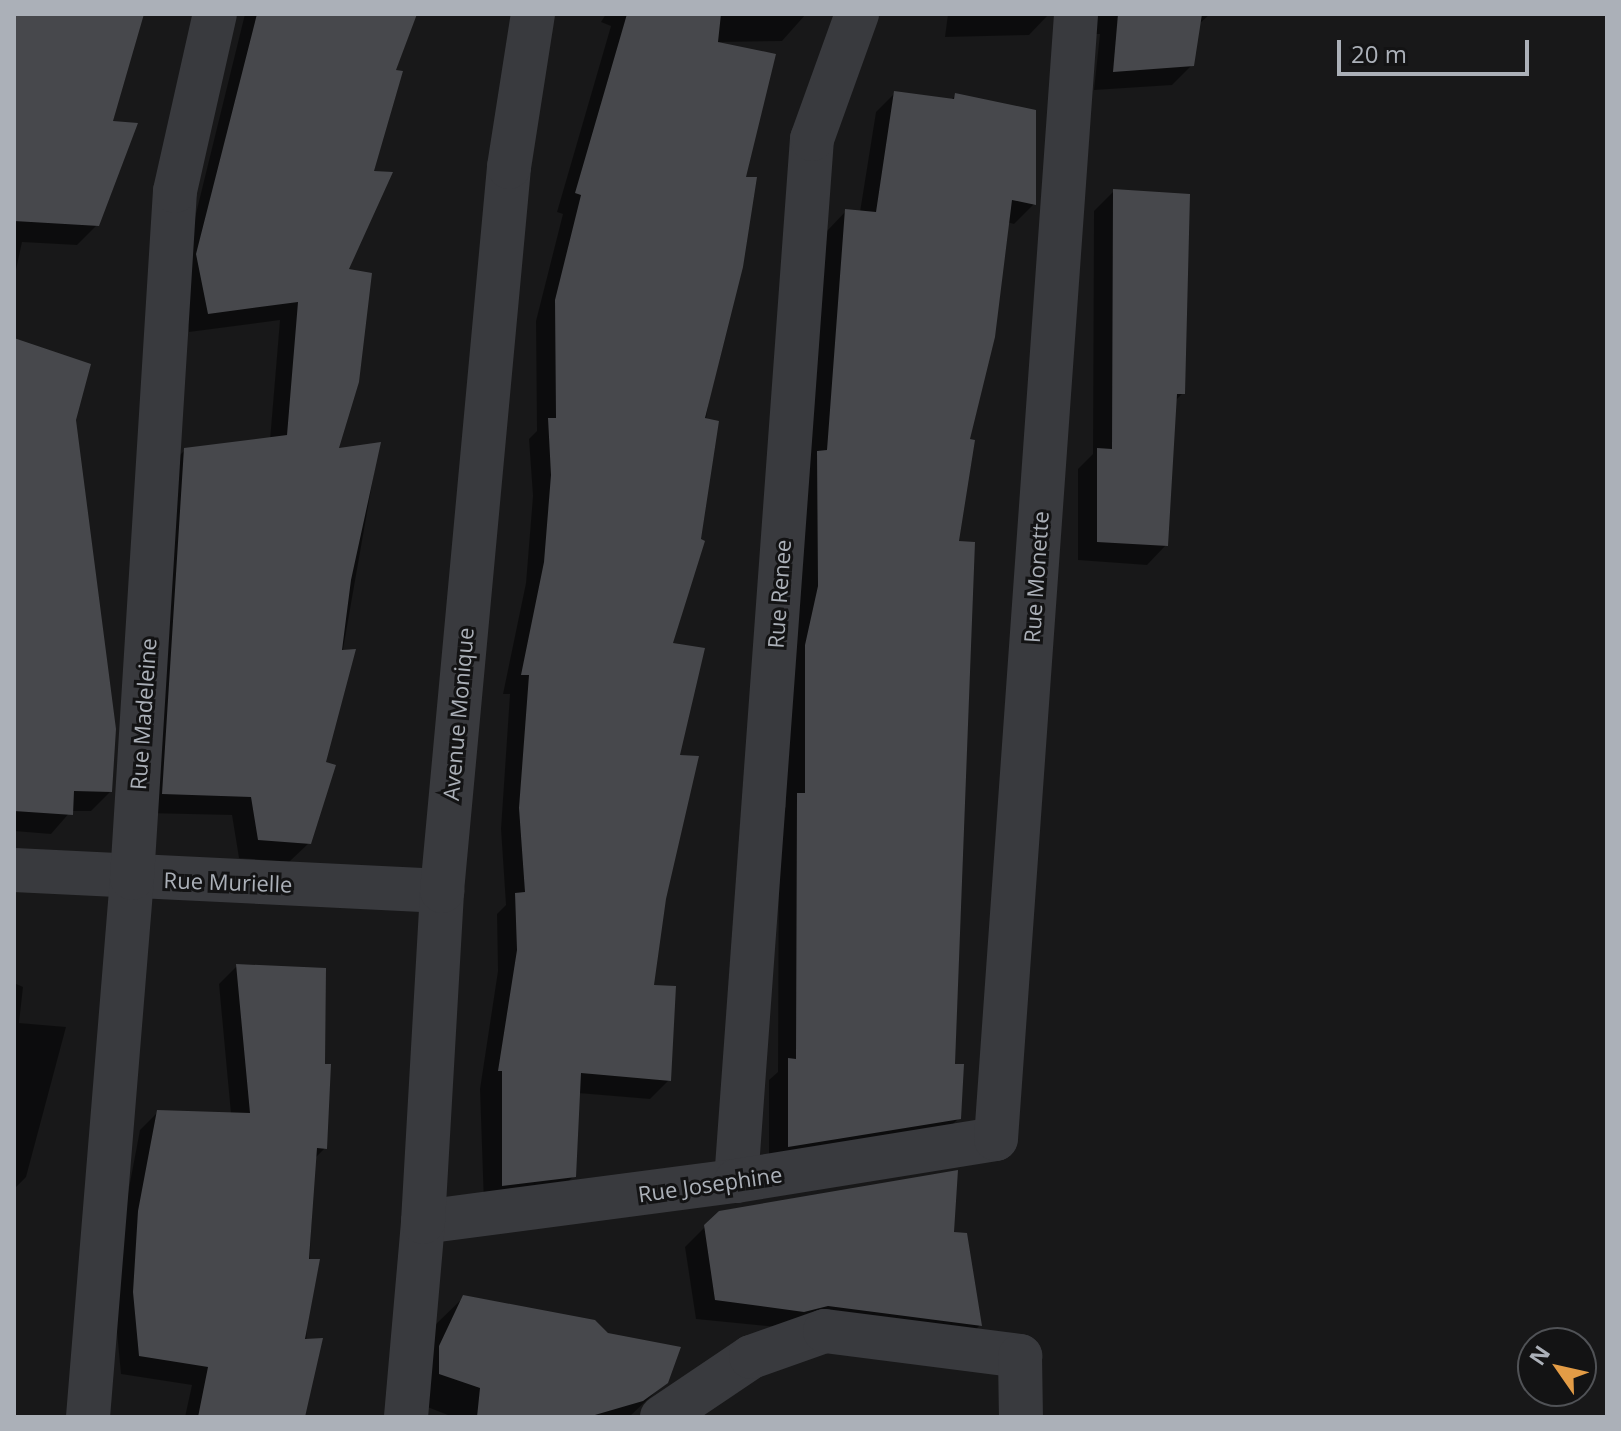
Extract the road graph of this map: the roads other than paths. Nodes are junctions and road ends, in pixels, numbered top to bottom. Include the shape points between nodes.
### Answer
1 (215, 14) edge
2 (533, 14) edge
3 (857, 14) edge
4 (1076, 14) edge
5 (14, 870) edge
6 (132, 878) junction
7 (442, 891) junction
8 (996, 1139) joint
9 (736, 1181) junction
10 (423, 1222) junction
11 (88, 1417) edge
12 (406, 1417) edge
13 (662, 1417) edge
14 (1021, 1417) edge

1 - 6 street, Rue Madeleine via 175,191
2 - 7 street, Avenue Monique via 509,167
3 - 9 street, Rue Renee via 812,139
4 - 8 street, Rue Monette
5 - 6 street, Rue Murielle
6 - 7 street, Rue Murielle
6 - 11 street, Rue Madeleine
7 - 10 street, Avenue Monique
8 - 9 street, Rue Josephine
9 - 10 street, Rue Josephine
10 - 12 street, Avenue Monique
13 - 14 street via 751,1357 825,1331 1020,1356

